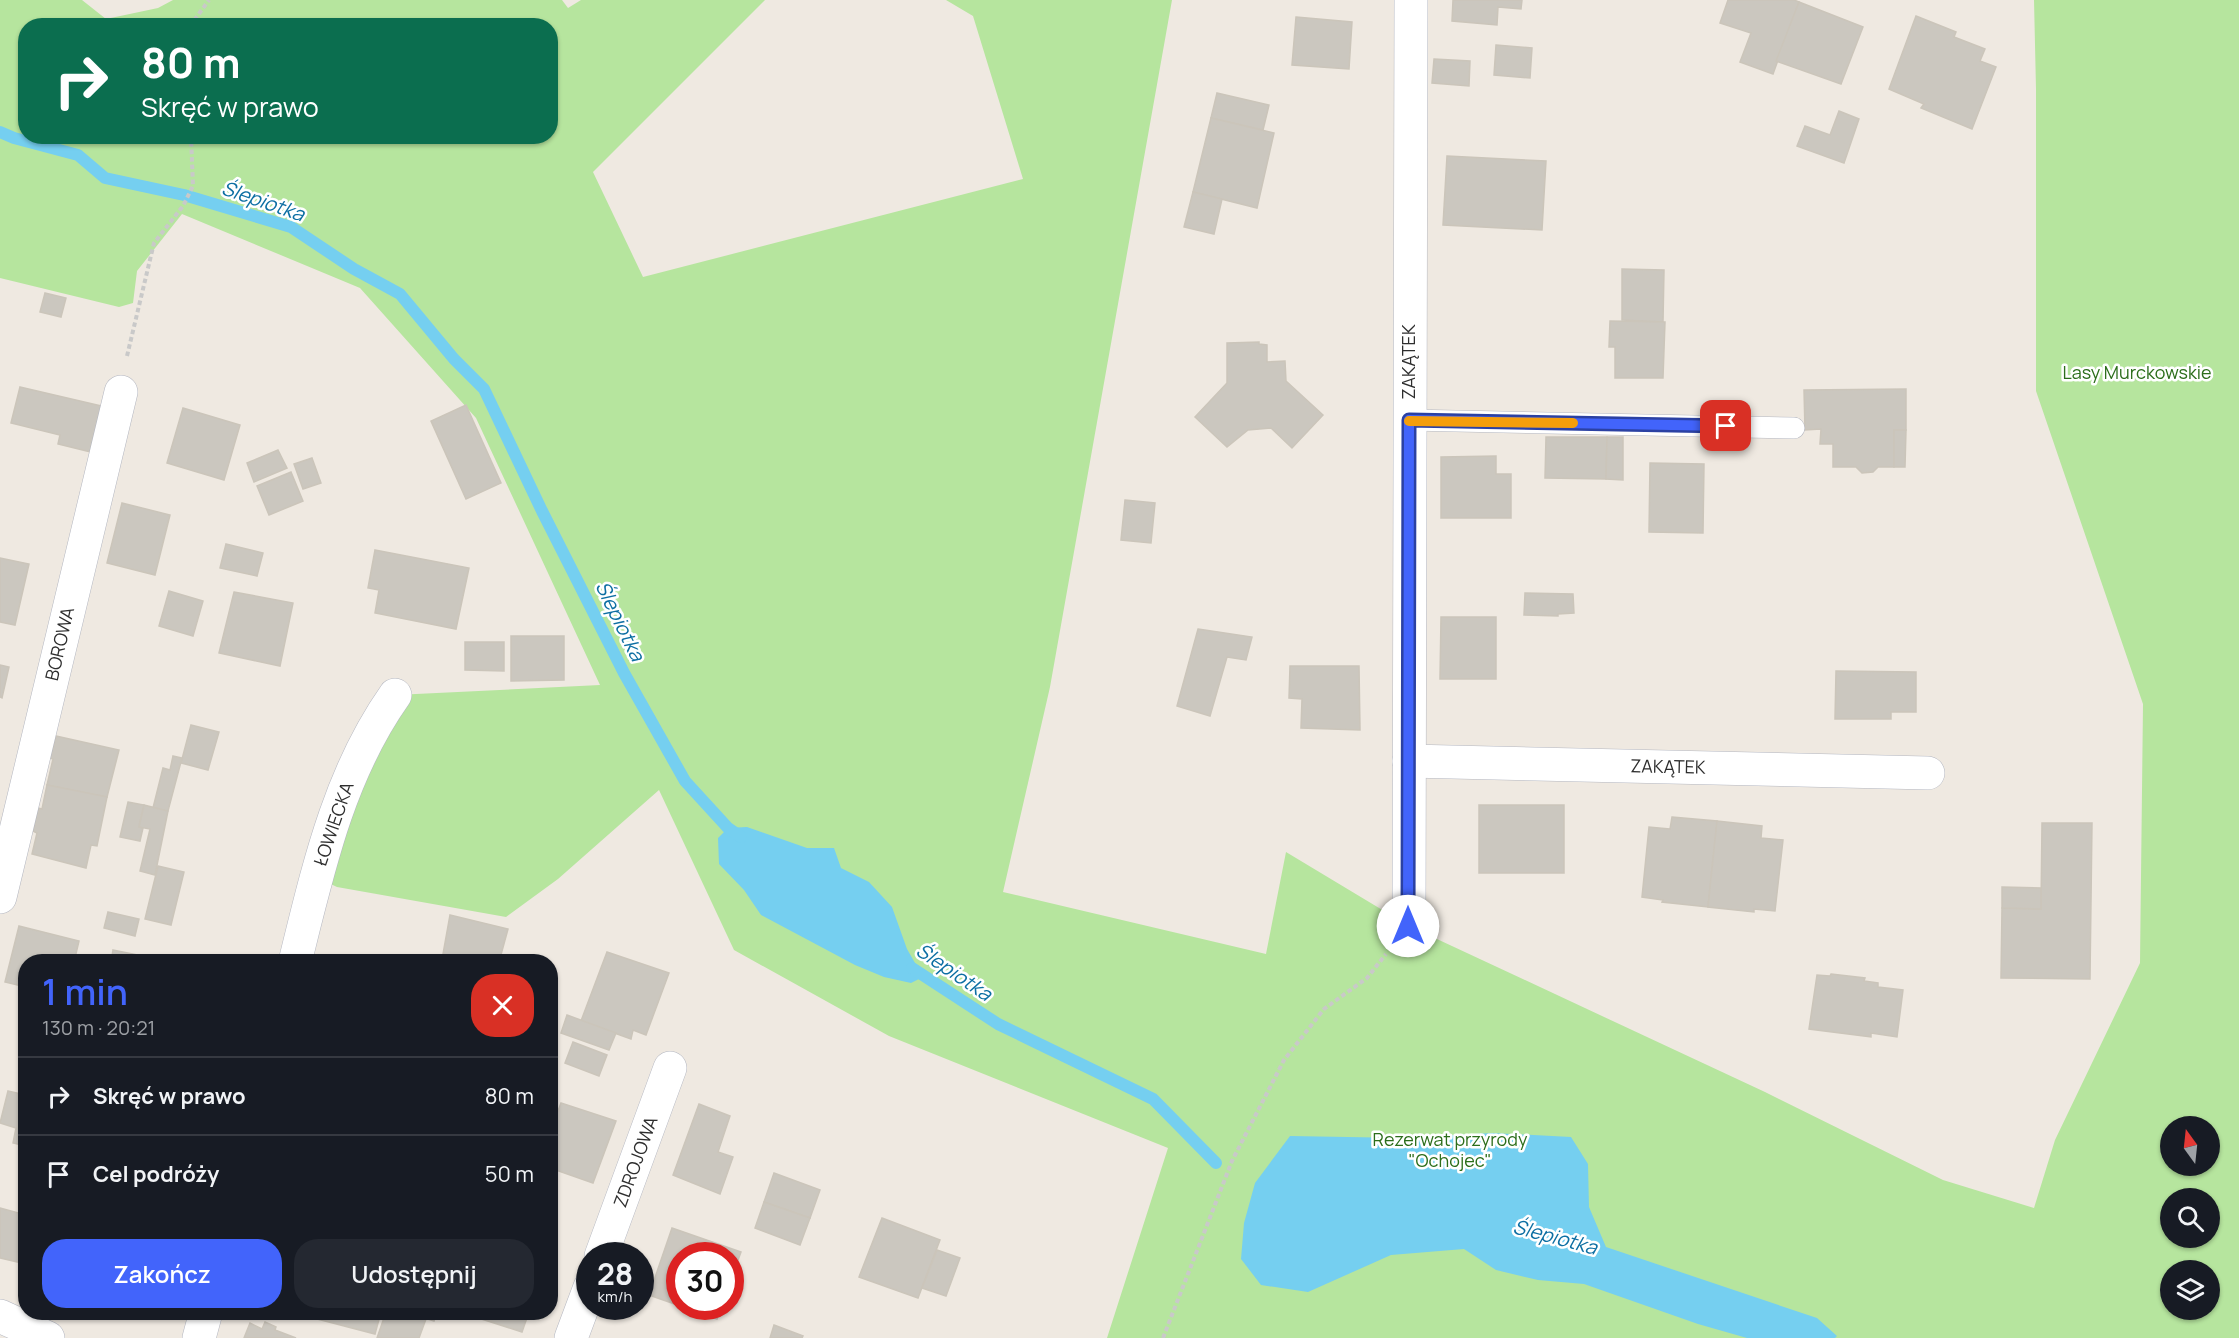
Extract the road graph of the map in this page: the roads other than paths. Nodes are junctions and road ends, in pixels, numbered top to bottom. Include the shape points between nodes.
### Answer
1 (1411, 0) edge
2 (121, 392) dead end
3 (1409, 420) junction
4 (1794, 428) dead end
5 (395, 695) dead end
6 (1409, 761) junction
7 (1928, 772) dead end
8 (0, 897) edge
9 (1408, 926) road end
10 (297, 954) edge
11 (670, 1068) dead end
12 (606, 1242) edge
13 (0, 1316) edge
14 (204, 1320) edge
15 (578, 1320) edge
16 (48, 1338) edge
17 (199, 1338) edge
18 (571, 1338) edge

1 - 3 street, ZAKĄTEK
2 - 8 street, BOROWA
3 - 4 lane
3 - 6 street, ZAKĄTEK
5 - 10 street, ŁOWIECKA via 376,722 340,799
6 - 7 street, ZAKĄTEK
6 - 9 street, ZAKĄTEK
11 - 12 street, ZDROJOWA
13 - 16 street
14 - 17 street
15 - 18 street

